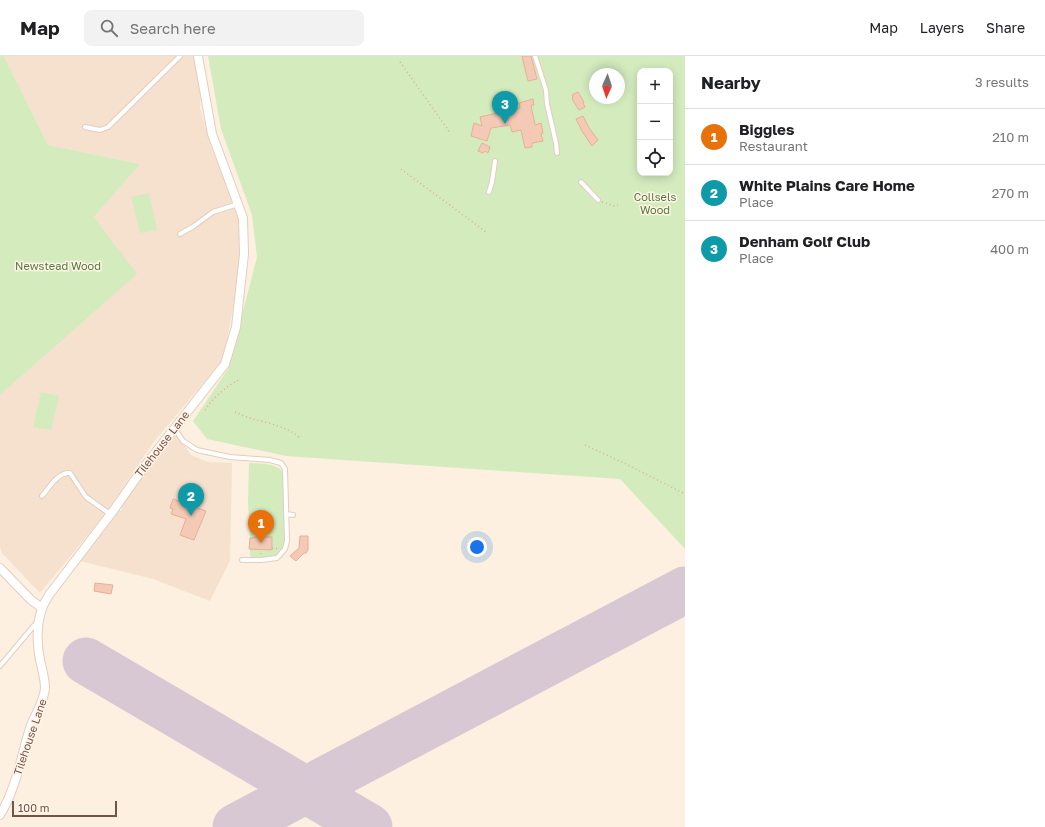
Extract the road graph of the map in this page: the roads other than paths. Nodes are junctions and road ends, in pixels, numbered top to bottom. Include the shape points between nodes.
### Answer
1 (180, 56) edge
2 (198, 56) edge
3 (535, 56) edge
4 (85, 127) dead end
5 (557, 153) dead end
6 (495, 161) dead end
7 (581, 182) dead end
8 (490, 192) dead end
9 (598, 200) road end
10 (238, 204) junction
11 (180, 234) dead end
12 (174, 429) junction
13 (42, 496) dead end
14 (110, 514) junction
15 (286, 514) junction
16 (292, 515) dead end
17 (242, 560) dead end
18 (0, 569) edge
19 (42, 608) junction
20 (39, 620) junction
21 (0, 666) edge
22 (0, 815) edge

1 - 4 lane via 108,127 100,130
2 - 10 street, Tilehouse Lane via 212,134
3 - 5 lane via 546,90
6 - 8 lane
7 - 9 lane
10 - 11 lane via 213,212
10 - 12 street, Tilehouse Lane via 243,218 244,254 236,327 225,364
12 - 14 street, Tilehouse Lane
12 - 15 lane via 183,441 197,450 281,463 285,469
13 - 14 lane via 60,476 70,473 86,498
14 - 19 street, Tilehouse Lane
15 - 16 lane
15 - 17 lane via 287,541 285,549 277,558
18 - 19 street via 30,600
19 - 20 street, Tilehouse Lane
20 - 21 lane
20 - 22 street, Tilehouse Lane via 38,650 45,686 44,695 31,726 16,779

